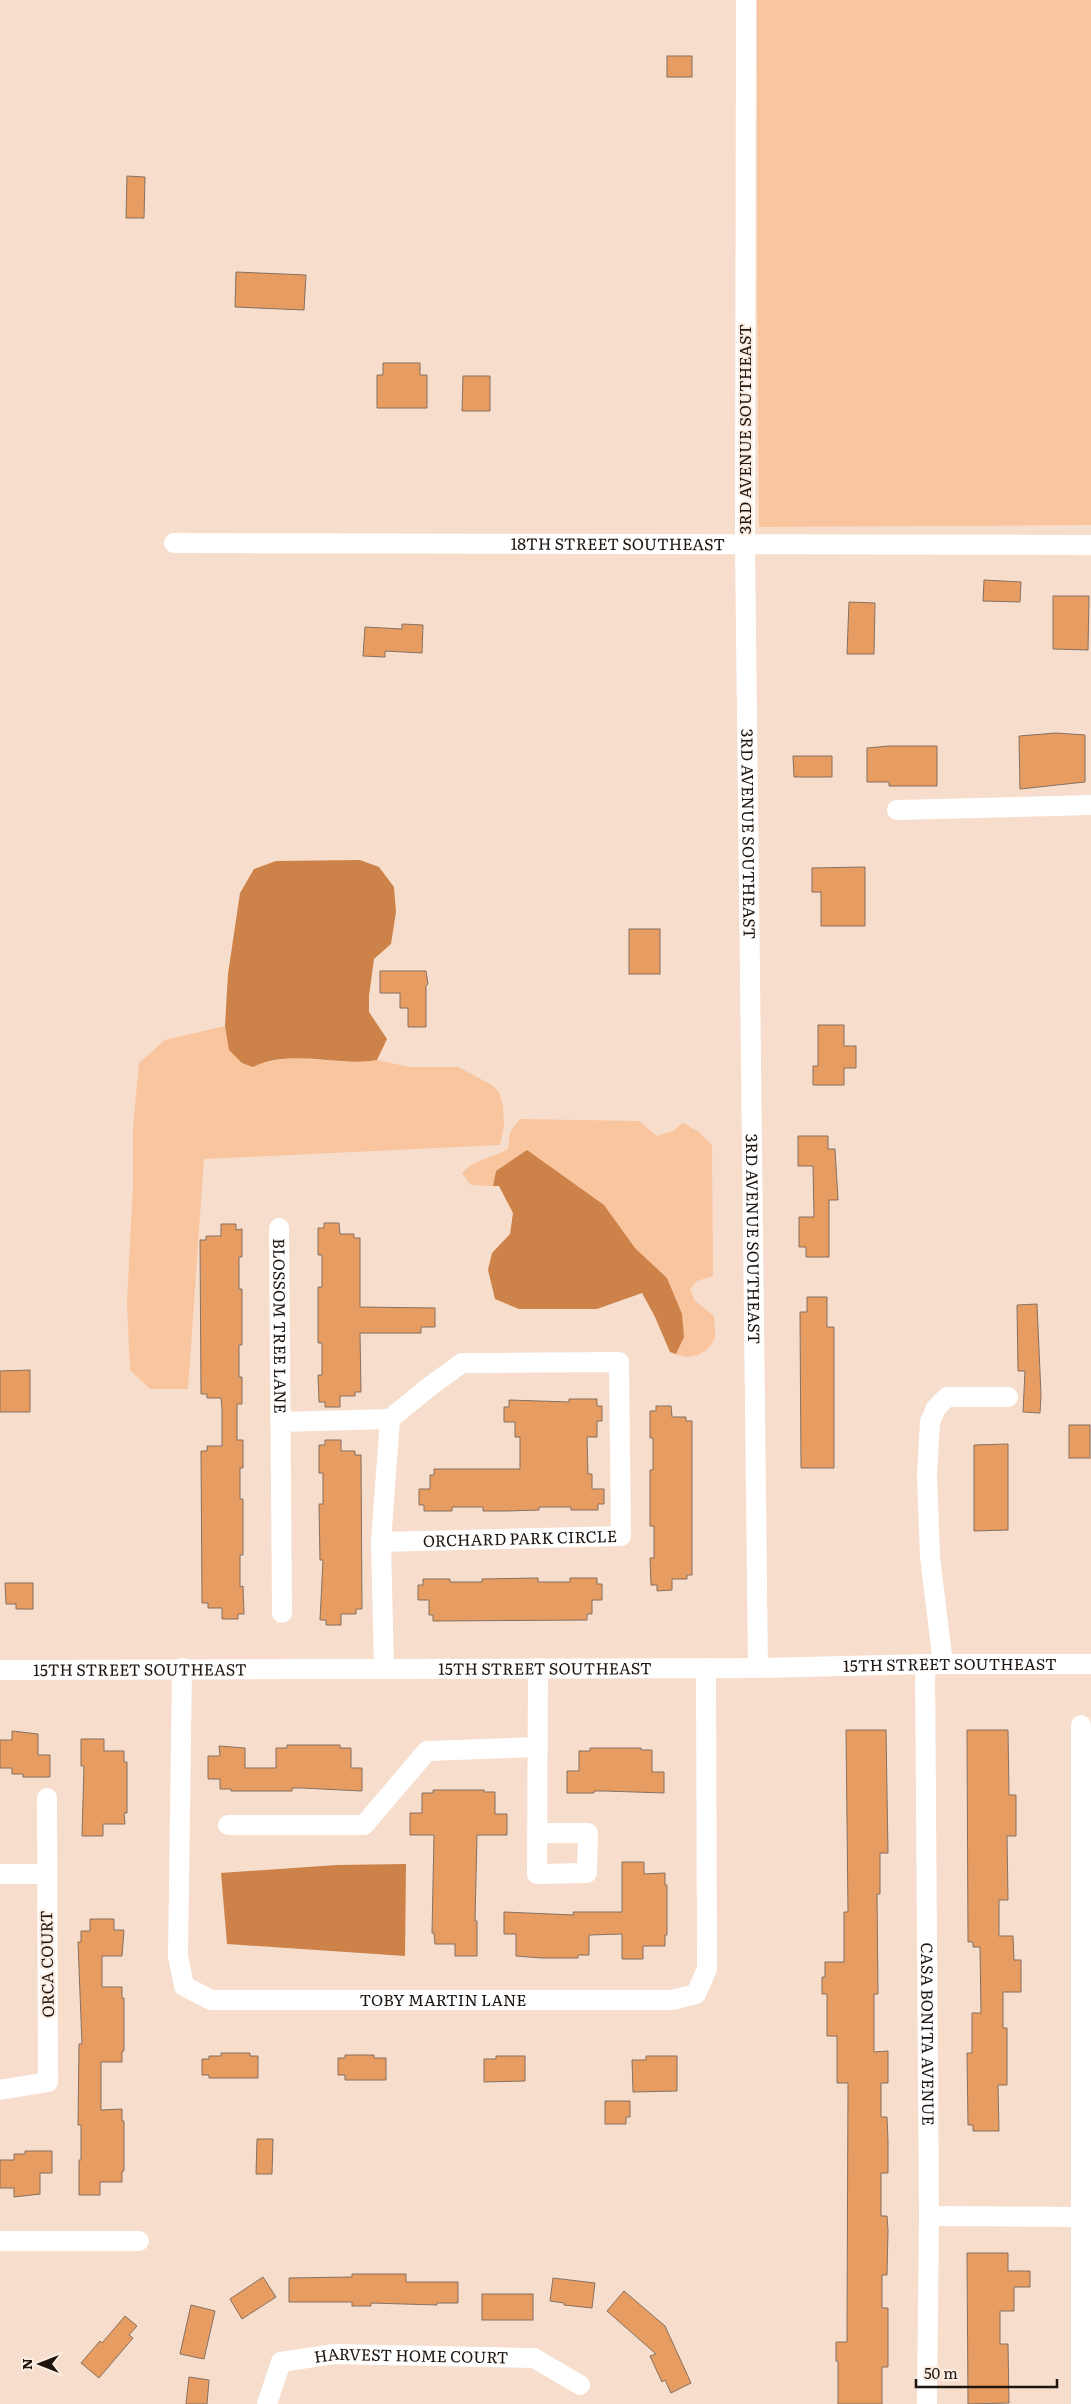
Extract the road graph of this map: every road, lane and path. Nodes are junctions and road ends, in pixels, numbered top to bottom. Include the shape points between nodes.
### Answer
1 (746, 0) edge
2 (174, 544) dead end
3 (745, 545) junction
4 (1091, 545) edge
5 (1091, 805) edge
6 (897, 810) dead end
7 (279, 1228) dead end
8 (1008, 1397) dead end
9 (390, 1419) junction
10 (280, 1422) junction
11 (381, 1542) junction
12 (282, 1613) dead end
13 (934, 1664) junction
14 (1091, 1664) edge
15 (182, 1668) junction
16 (538, 1668) junction
17 (706, 1668) junction
18 (758, 1668) junction
19 (384, 1669) junction
20 (0, 1670) edge
21 (1082, 1725) dead end
22 (538, 1747) junction
23 (47, 1798) dead end
24 (228, 1825) dead end
25 (538, 1833) junction
26 (0, 1874) edge
27 (46, 1874) junction
28 (0, 2090) edge
29 (929, 2216) junction
30 (1082, 2218) junction
31 (0, 2241) edge
32 (139, 2241) dead end
33 (580, 2386) dead end
34 (267, 2404) edge
35 (928, 2404) edge
36 (1081, 2404) edge

1 - 3 street, 3RD AVENUE SOUTHEAST
2 - 3 street, 18TH STREET SOUTHEAST
3 - 4 street, 18TH STREET SOUTHEAST
3 - 18 street, 3RD AVENUE SOUTHEAST
5 - 6 street
7 - 10 street, BLOSSOM TREE LANE
8 - 13 street, CASA BONITA AVENUE via 948,1397 936,1408 930,1422 927,1476
9 - 10 street, BLOSSOM TREE LANE
9 - 11 street
9 - 11 street, ORCHARD PARK CIRCLE via 462,1363 619,1362 621,1536
10 - 12 street, BLOSSOM TREE LANE
11 - 19 street
13 - 14 street, 15TH STREET SOUTHEAST
13 - 18 street, 15TH STREET SOUTHEAST
13 - 29 street, CASA BONITA AVENUE
15 - 17 street, TOBY MARTIN LANE via 178,1956 184,1986 211,2000 672,2000 696,1994 708,1969
15 - 19 street, 15TH STREET SOUTHEAST
15 - 20 street, 15TH STREET SOUTHEAST
16 - 17 street, 15TH STREET SOUTHEAST
16 - 19 street, 15TH STREET SOUTHEAST
16 - 22 street
17 - 18 street, 15TH STREET SOUTHEAST
21 - 30 street
22 - 24 street via 427,1751 364,1825
22 - 25 street
23 - 27 street, ORCA COURT
25 - 25 street via 537,1874 588,1873 588,1833
26 - 27 street
27 - 28 street, ORCA COURT via 48,2082
29 - 30 street
29 - 35 street, CASA BONITA AVENUE
30 - 36 street
31 - 32 street
33 - 34 street, HARVEST HOME COURT via 534,2358 334,2354 281,2362

